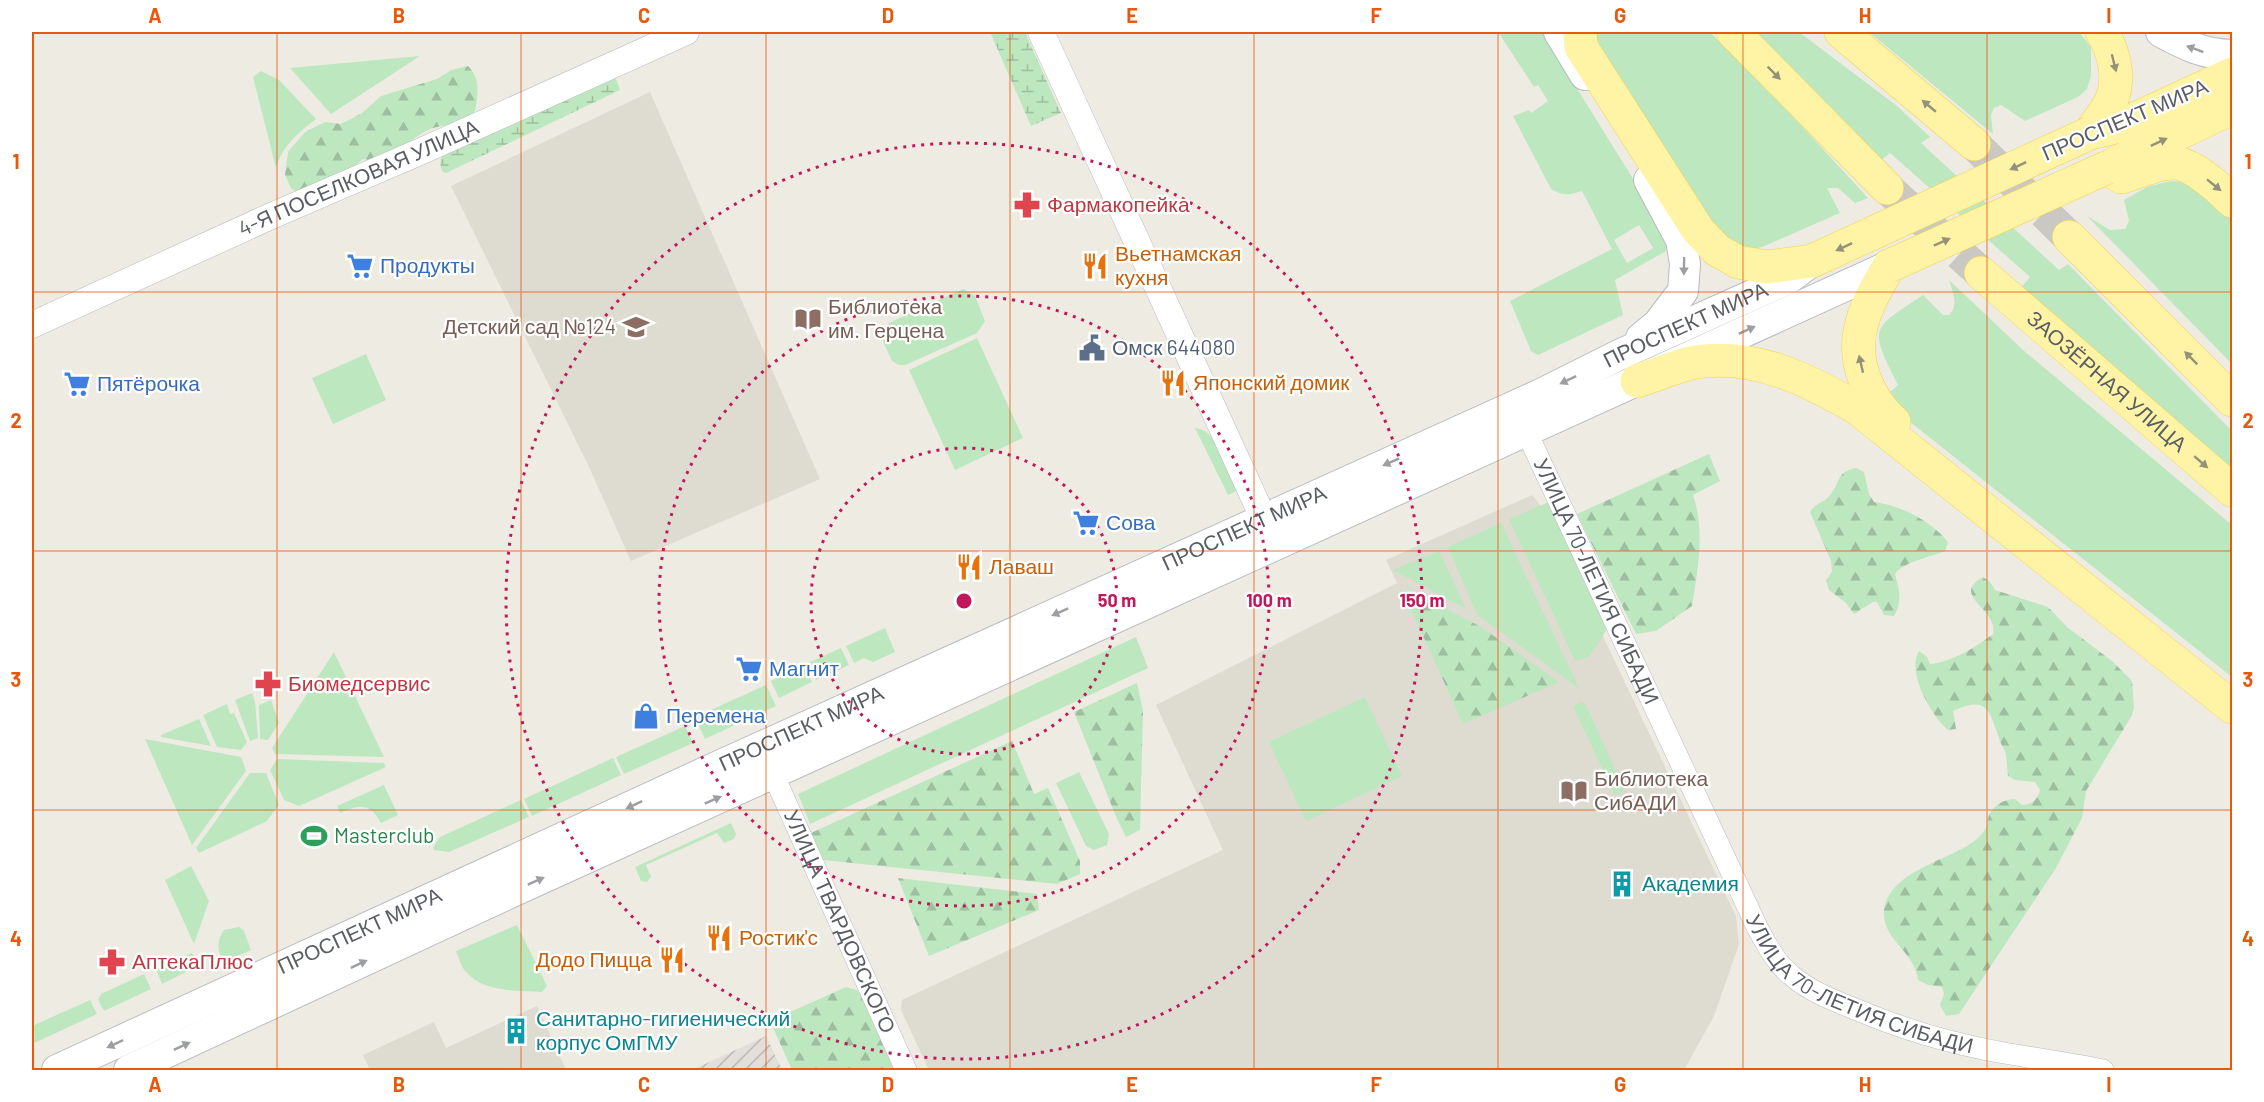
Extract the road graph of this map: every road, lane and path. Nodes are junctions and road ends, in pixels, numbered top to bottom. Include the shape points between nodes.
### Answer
1 (686, 32) edge
2 (1041, 32) edge
3 (1559, 32) edge
4 (1580, 32) edge
5 (1733, 32) edge
6 (1841, 32) edge
7 (2102, 32) edge
8 (2161, 32) edge
9 (2232, 55) edge
10 (2232, 75) edge
11 (2232, 108) edge
12 (2090, 133) junction
13 (1974, 144) tunnel mouth
14 (2106, 168) junction
15 (1887, 188) tunnel mouth
16 (2232, 201) edge
17 (2069, 237) tunnel mouth
18 (1812, 261) junction
19 (1888, 266) junction
20 (1981, 273) tunnel mouth
21 (32, 325) edge
22 (1629, 367) junction
23 (2232, 400) edge
24 (1520, 419) junction
25 (2232, 490) edge
26 (1270, 532) junction
27 (2232, 689) edge
28 (2232, 707) edge
29 (773, 774) junction
30 (57, 1071) edge
31 (129, 1071) edge
32 (906, 1071) edge
33 (2103, 1071) edge

1 - 21 street, 4-Я ПОСЕЛКОВАЯ УЛИЦА
2 - 26 street
3 -> 22 main road via 1664,204 1684,254 1683,291
4 - 18 main road via 1581,47 1709,243 1750,266
5 -> 15 main road
13 -> 6 main road
7 -> 12 main road via 2116,72 2113,96
9 -> 8 main road via 2211,54
10 - 12 main road, ПРОСПЕКТ МИРА via 2120,126
14 -> 11 main road, ПРОСПЕКТ МИРА
12 -> 18 main road, ПРОСПЕКТ МИРА, bridge
14 -> 16 main road via 2121,177 2173,163 2185,166
19 -> 14 main road, ПРОСПЕКТ МИРА, bridge
23 -> 17 main road
18 - 22 main road, ПРОСПЕКТ МИРА via 1788,279
22 -> 19 main road, ПРОСПЕКТ МИРА
27 -> 19 main road via 1887,416 1872,398 1858,358 1857,337
20 -> 25 main road, ЗАОЗЁРНАЯ УЛИЦА
22 - 24 main road, ПРОСПЕКТ МИРА
22 - 28 main road via 1744,361 1793,374 1829,392 1857,408
24 - 26 main road, ПРОСПЕКТ МИРА
24 - 33 street, УЛИЦА 70-ЛЕТИЯ СИБАДИ via 1756,927 1775,960 1823,996 1880,1020 2004,1053 2065,1061
26 - 29 main road, ПРОСПЕКТ МИРА
26 -> 30 main road, ПРОСПЕКТ МИРА via 700,775
31 -> 29 main road, ПРОСПЕКТ МИРА
29 - 32 street, УЛИЦА ТВАРДОВСКОГО

